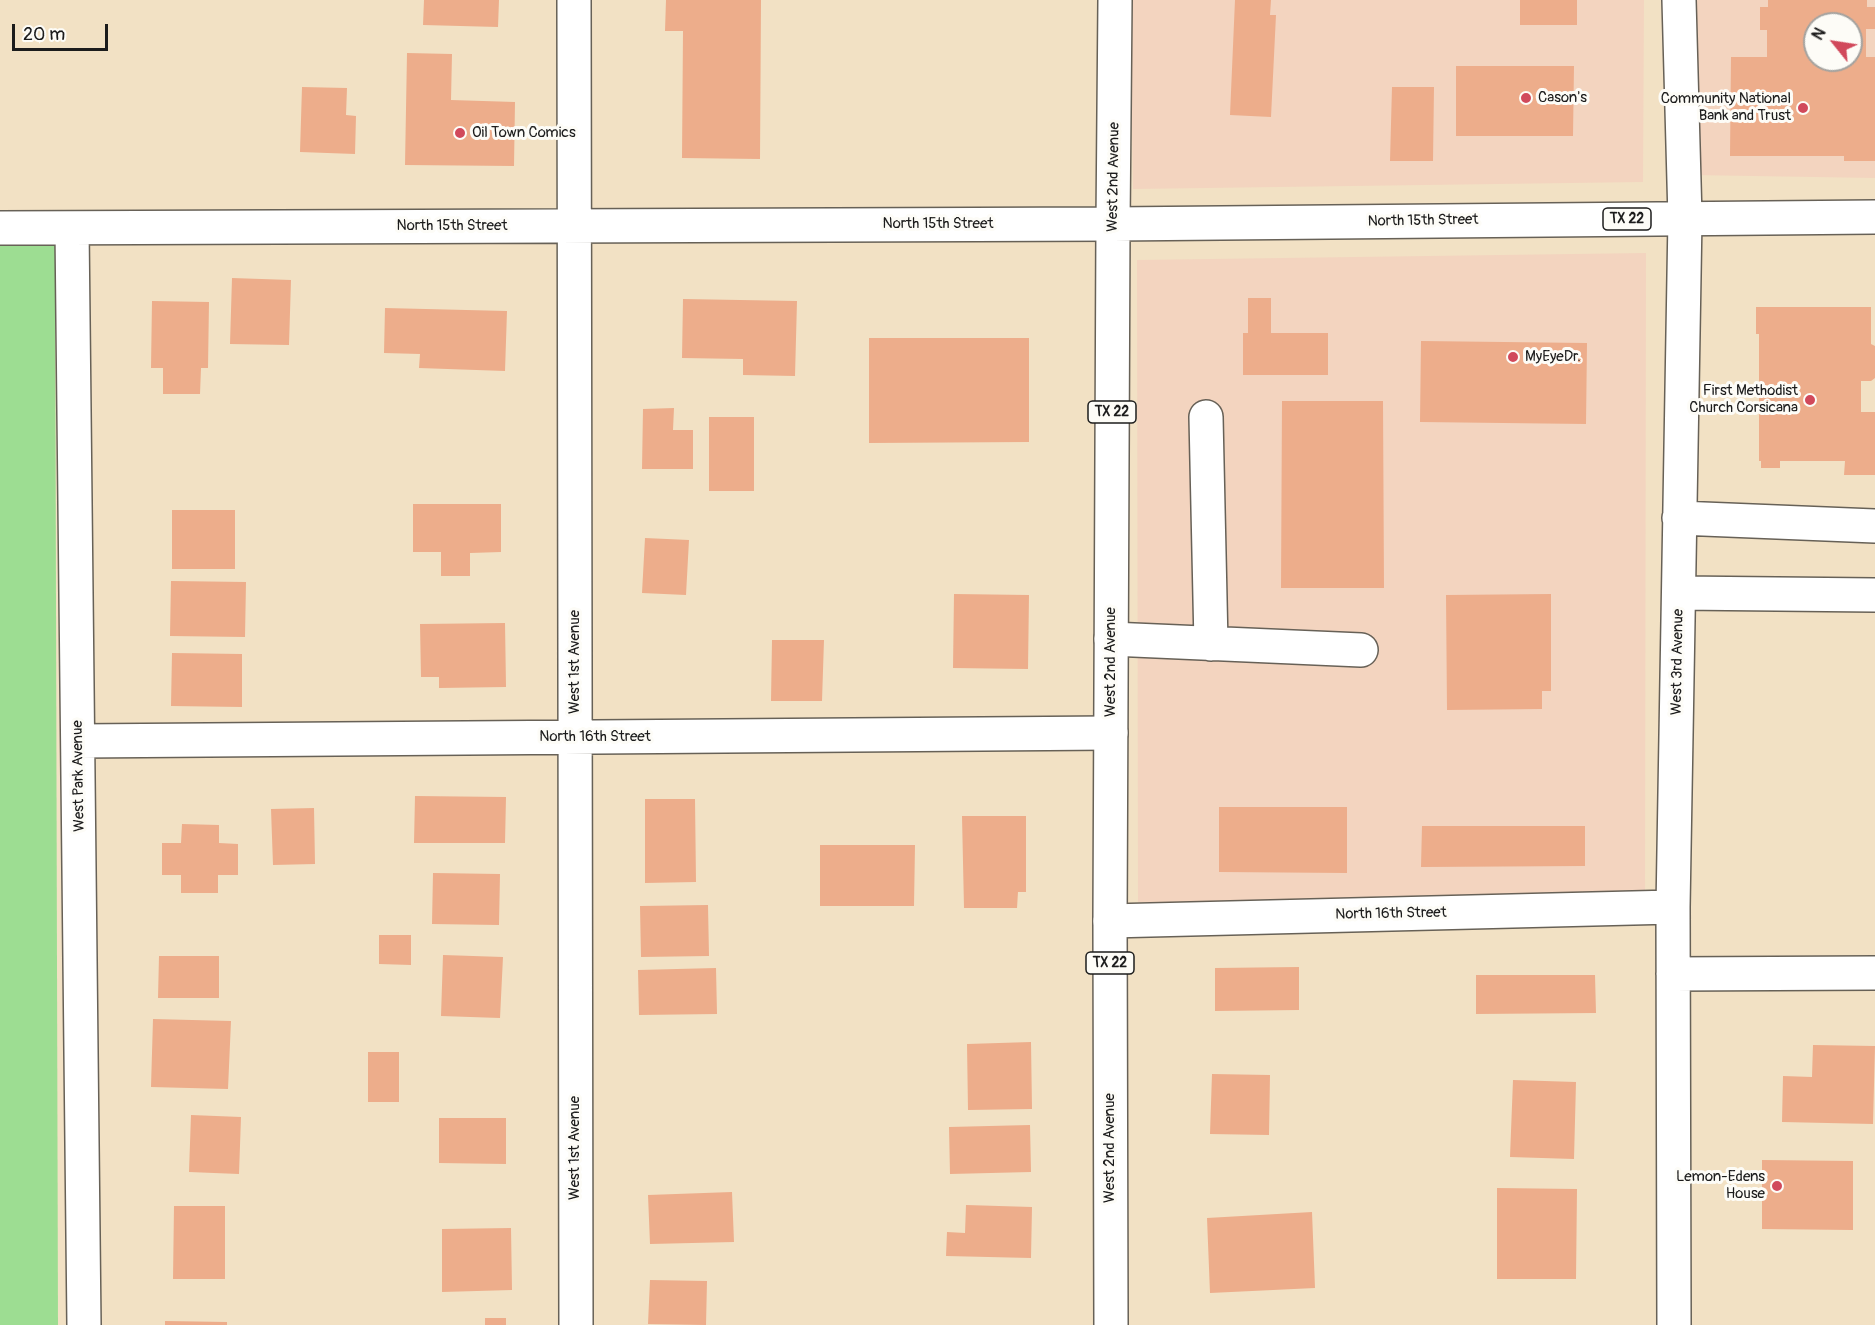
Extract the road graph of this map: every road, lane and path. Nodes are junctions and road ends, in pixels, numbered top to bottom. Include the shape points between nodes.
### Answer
1 (574, 0) edge
2 (1115, 0) edge
3 (1679, 0) edge
4 (1875, 217) edge
5 (1685, 218) junction
6 (1113, 224) junction
7 (574, 226) junction
8 (0, 228) edge
9 (72, 228) junction
10 (1206, 417) dead end
11 (1679, 518) junction
12 (1875, 526) edge
13 (1678, 592) junction
14 (1875, 595) edge
15 (1111, 639) junction
16 (1211, 644) junction
17 (1361, 650) dead end
18 (1111, 733) junction
19 (575, 737) junction
20 (79, 741) junction
21 (1673, 907) junction
22 (1110, 921) junction
23 (1673, 974) junction
24 (1875, 974) edge
25 (84, 1325) edge
26 (576, 1325) edge
27 (1111, 1325) edge
28 (1674, 1325) edge

1 - 7 street, West 1st Avenue
2 - 6 street, West 2nd Avenue
3 - 5 street, West 3rd Avenue
4 - 5 street, North 15th Street / TX 22
5 - 6 street, North 15th Street / TX 22
5 - 11 street, West 3rd Avenue
6 - 7 street, North 15th Street
6 - 15 street, West 2nd Avenue / TX 22
7 - 9 street, North 15th Street
7 - 19 street, West 1st Avenue
8 - 9 street, North 15th Street
9 - 20 street, West Park Avenue
10 - 16 street
11 - 12 street
11 - 13 street, West 3rd Avenue
13 - 14 street
13 - 21 street, West 3rd Avenue
15 - 16 street
15 - 18 street, West 2nd Avenue / TX 22
16 - 17 street
18 - 19 street, North 16th Street
18 - 22 street, West 2nd Avenue / TX 22
19 - 20 street, North 16th Street
19 - 26 street, West 1st Avenue
20 - 25 street, West Park Avenue
21 - 22 street, North 16th Street
21 - 23 street, West 3rd Avenue
22 - 27 street, West 2nd Avenue / TX 22
23 - 24 street
23 - 28 street, West 3rd Avenue

